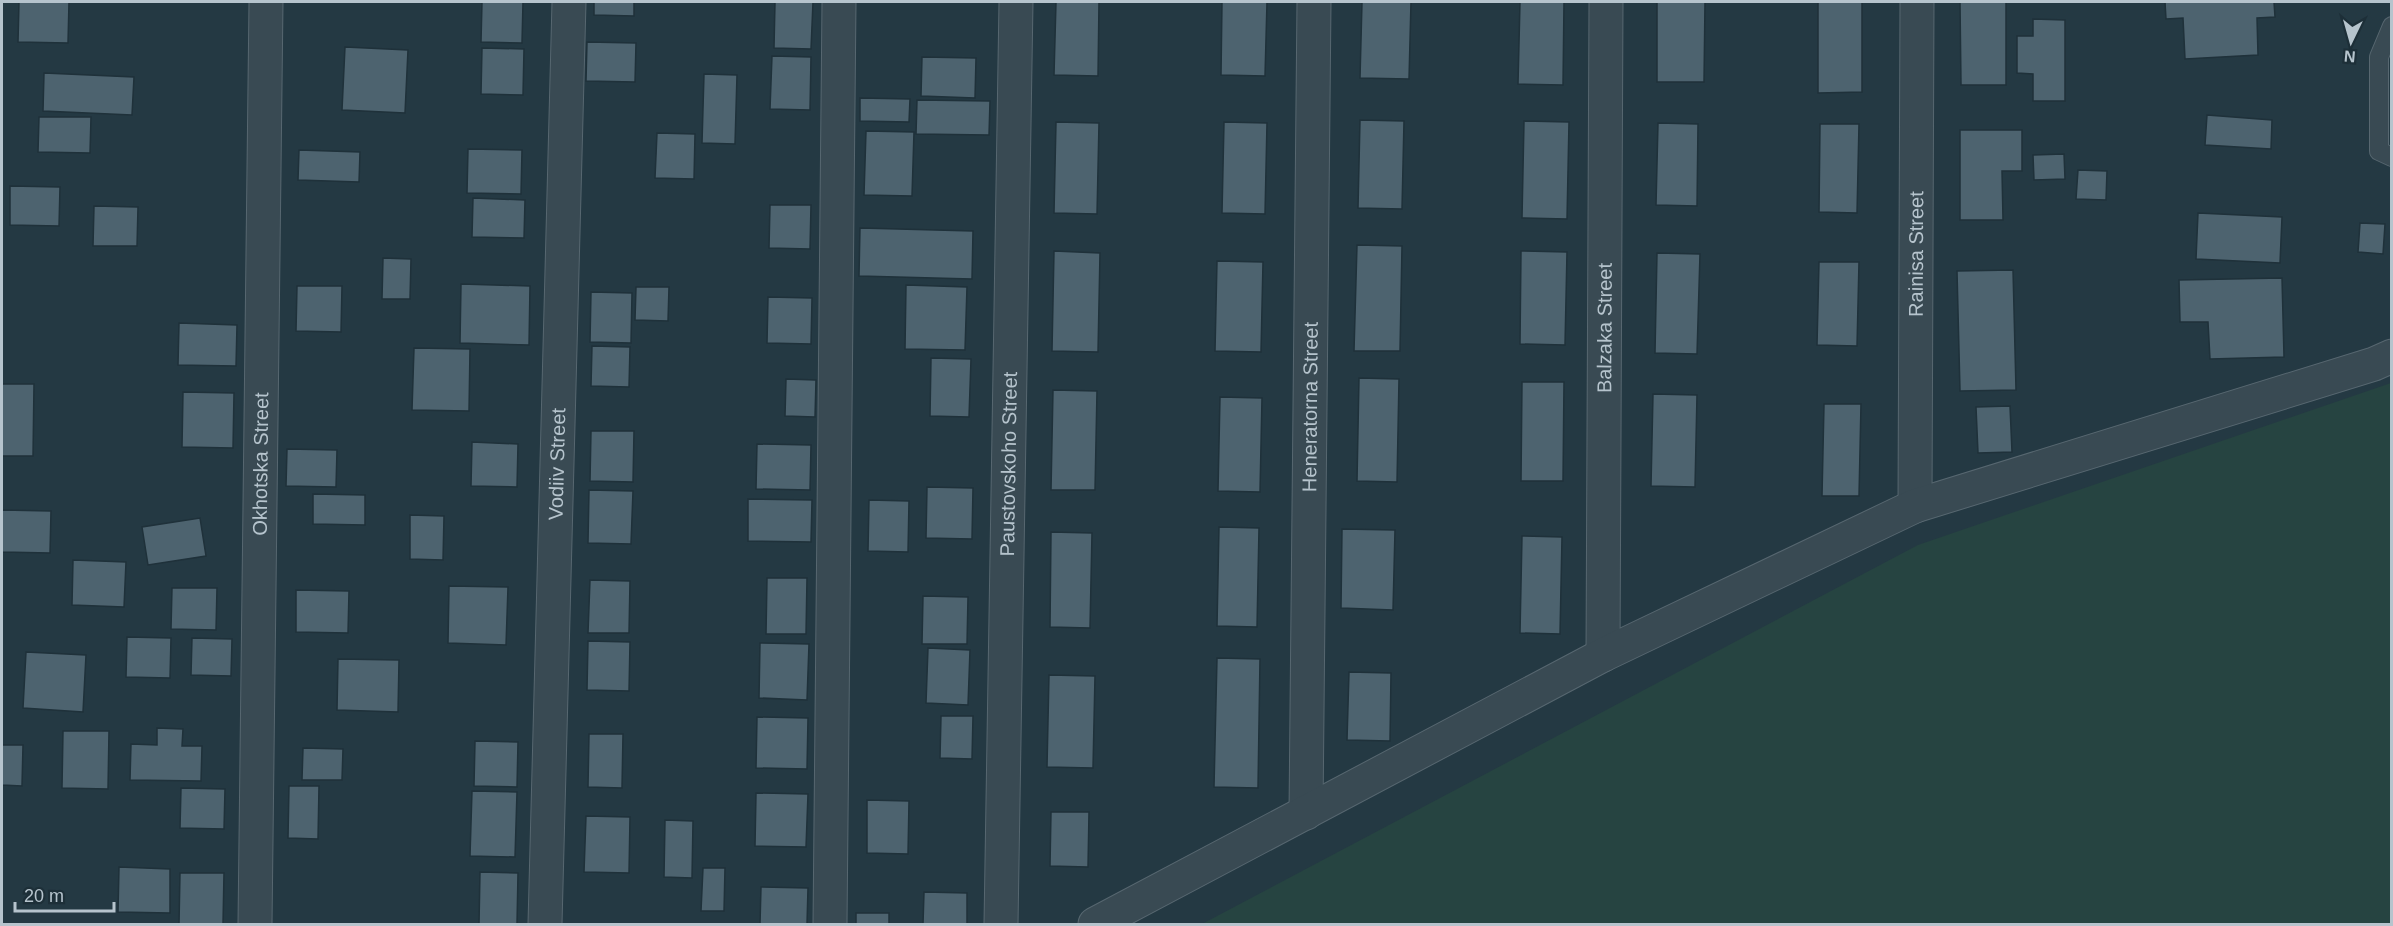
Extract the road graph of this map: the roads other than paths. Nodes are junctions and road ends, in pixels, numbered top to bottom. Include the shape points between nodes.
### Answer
1 (266, 2) edge
2 (569, 2) edge
3 (839, 2) edge
4 (1016, 2) edge
5 (1314, 2) edge
6 (1606, 2) edge
7 (1917, 2) edge
8 (2391, 26) edge
9 (2391, 157) edge
10 (2391, 356) edge
11 (1915, 506) junction
12 (1604, 655) junction
13 (1306, 813) junction
14 (255, 924) edge
15 (544, 924) edge
16 (830, 924) edge
17 (1000, 924) edge
18 (1095, 924) edge

1 - 14 street, Okhotska Street
2 - 15 street, Vodiiv Street
3 - 16 street
4 - 17 street, Paustovskoho Street
5 - 13 street, Heneratorna Street
6 - 12 street, Balzaka Street
7 - 11 street, Rainisa Street
8 - 9 lane via 2379,57 2379,151
10 - 11 street
11 - 12 street
12 - 13 street
13 - 18 street

